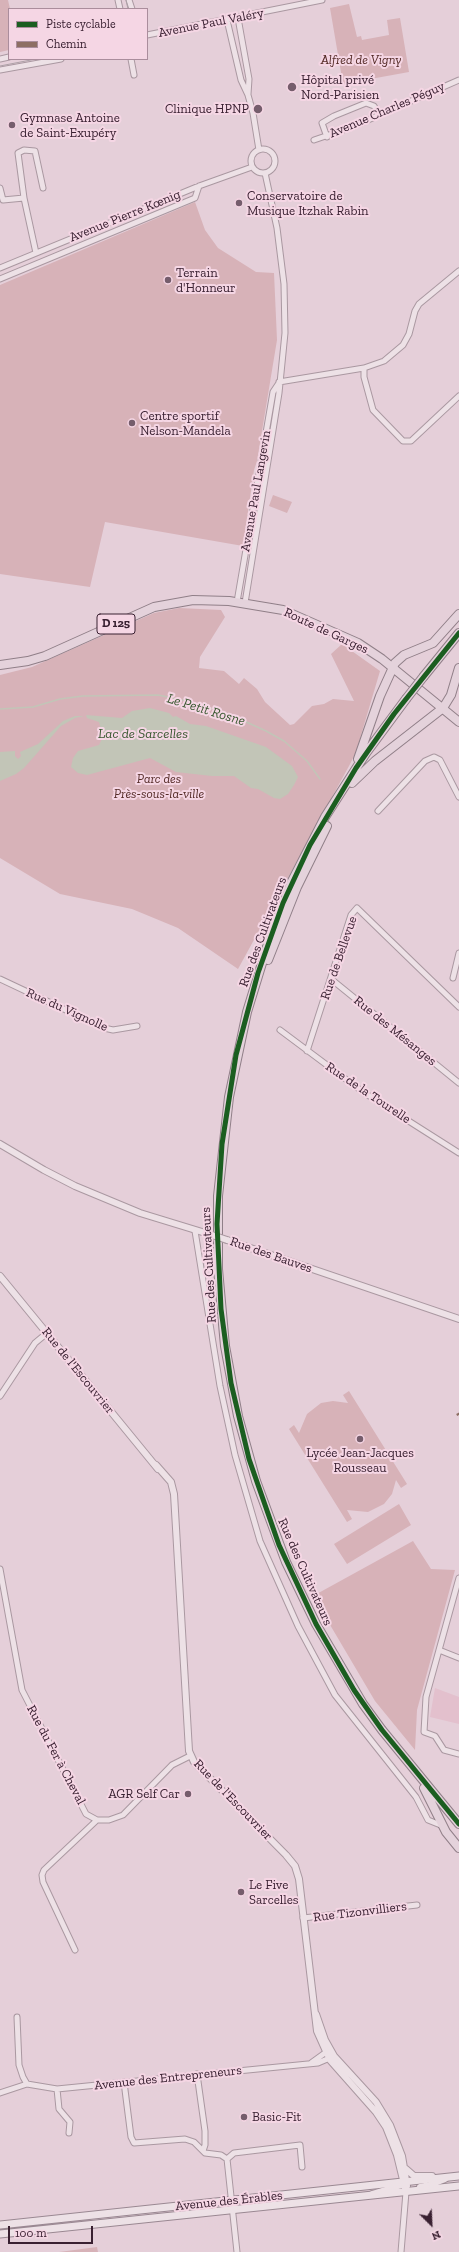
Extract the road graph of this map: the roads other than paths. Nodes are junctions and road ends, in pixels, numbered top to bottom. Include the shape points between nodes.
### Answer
1 (322, 0) edge
2 (301, 2) edge
3 (238, 18) junction
4 (227, 20) junction
5 (148, 35) edge
6 (55, 60) edge
7 (131, 60) edge
8 (0, 70) edge
9 (134, 76) dead end
10 (459, 80) edge
11 (248, 95) junction
12 (379, 114) junction
13 (327, 136) junction
14 (314, 140) dead end
15 (260, 150) junction
16 (279, 155) dead end
17 (274, 158) junction
18 (252, 167) junction
19 (265, 173) junction
20 (199, 186) junction
21 (0, 188) edge
22 (43, 188) dead end
23 (24, 198) junction
24 (36, 253) junction
25 (0, 268) edge
26 (459, 271) edge
27 (0, 279) edge
28 (364, 368) junction
29 (279, 382) junction
30 (459, 396) edge
31 (241, 602) junction
32 (459, 614) edge
33 (459, 633) edge
34 (459, 638) edge
35 (0, 665) edge
36 (393, 667) junction
37 (459, 668) edge
38 (425, 678) junction
39 (408, 700) junction
40 (443, 708) junction
41 (459, 722) edge
42 (356, 768) junction
43 (352, 783) junction
44 (459, 797) edge
45 (378, 811) dead end
46 (459, 953) edge
47 (453, 978) dead end
48 (0, 979) edge
49 (331, 979) junction
50 (459, 1007) edge
51 (137, 1026) dead end
52 (280, 1030) dead end
53 (307, 1051) junction
54 (459, 1083) edge
55 (0, 1144) edge
56 (459, 1152) edge
57 (195, 1231) junction
58 (0, 1276) edge
59 (459, 1319) edge
60 (47, 1333) junction
61 (0, 1396) edge
62 (0, 1570) edge
63 (459, 1578) edge
64 (457, 1593) edge
65 (439, 1650) junction
66 (459, 1658) edge
67 (397, 1748) junction
68 (459, 1754) edge
69 (190, 1756) junction
70 (404, 1757) junction
71 (97, 1820) junction
72 (457, 1821) edge
73 (443, 1826) junction
74 (459, 1848) edge
75 (417, 1905) dead end
76 (303, 1918) junction
77 (75, 1950) dead end
78 (17, 2017) dead end
79 (328, 2051) junction
80 (332, 2057) junction
81 (310, 2063) junction
82 (197, 2074) junction
83 (124, 2082) junction
84 (27, 2084) junction
85 (57, 2089) junction
86 (0, 2093) edge
87 (70, 2133) dead end
88 (202, 2151) junction
89 (227, 2159) junction
90 (302, 2167) dead end
91 (406, 2169) junction
92 (459, 2176) edge
93 (447, 2177) junction
94 (405, 2185) junction
95 (459, 2186) edge
96 (231, 2200) junction
97 (233, 2210) junction
98 (0, 2225) edge
99 (0, 2234) edge
100 (237, 2252) edge
101 (401, 2252) edge

1 - 2 street, Avenue Paul Valéry
2 - 3 street, Avenue Paul Valéry
3 - 4 street, Avenue Paul Valéry
3 - 11 street via 248,78
4 - 5 street, Avenue Paul Valéry
4 - 11 street via 241,80
6 - 8 street
7 - 9 street
10 - 12 street, Avenue Charles Péguy
11 - 15 street
12 - 13 street, Avenue Charles Péguy
12 - 13 street via 374,106 366,103 334,116 322,123
13 - 14 street, Avenue Charles Péguy
15 - 17 street via 270,152
15 - 18 street via 252,156
16 - 17 street
17 - 19 street via 274,165
18 - 19 street via 258,172
18 - 20 street, Avenue Pierre Kœnig
19 - 29 street, Avenue Paul Langevin via 277,228 284,284 285,333
20 - 24 street, Avenue Pierre Kœnig
20 - 27 street via 196,198
21 - 23 street via 3,200
22 - 23 street via 35,151 24,150 18,153
23 - 24 street
24 - 25 street, Avenue Pierre Kœnig
26 - 28 street via 419,304 402,346 384,361
28 - 29 street
28 - 30 street via 373,410 403,441 411,441
29 - 31 street, Avenue Paul Langevin
29 - 31 street, Avenue Paul Langevin via 273,392
31 - 35 main road, D 125 via 193,600 154,607 45,656
31 - 36 main road, Route de Garges / D 125 via 283,610 299,616 358,643
32 - 36 main road via 433,643 400,657
33 - 38 main road, Rue des Cultivateurs
34 - 38 main road, Rue des Cultivateurs
36 - 40 main road, Route de Garges / D 125
36 - 42 main road via 375,709
37 - 40 main road via 452,695
38 - 39 main road, Rue des Cultivateurs
39 - 42 main road, Rue des Cultivateurs
39 - 43 main road, Rue des Cultivateurs
40 - 41 main road, Route de Garges / D 125
40 - 43 main road via 375,761
42 - 67 main road, Rue des Cultivateurs via 292,880 270,937 247,1012 232,1076 222,1144 217,1212 218,1263 223,1328 234,1396 249,1459 270,1524 296,1584 332,1655 371,1716
43 - 67 main road, Rue des Cultivateurs via 327,825 297,887 277,937 252,1014 234,1098 225,1161 223,1260 226,1307 238,1391 253,1454 273,1515 292,1565 320,1621 348,1672
44 - 45 street via 441,763 434,757 425,761
46 - 47 street
48 - 51 street, Rue du Vignolle via 104,1028 113,1030
49 - 50 street, Rue de Bellevue via 350,915 357,908
49 - 53 street, Rue de Bellevue
49 - 54 street, Rue des Mésanges
52 - 53 street, Rue de la Tourelle
53 - 56 street, Rue de la Tourelle via 363,1092
55 - 57 street, Rue des Bauves via 75,1186 140,1213
57 - 59 street, Rue des Bauves, bridge
57 - 73 street via 220,1386 235,1455 260,1541 298,1626 335,1695 416,1797 428,1820
58 - 60 street, Rue de l'Escouvrier
60 - 61 street via 35,1343
60 - 69 street, Rue de l'Escouvrier via 172,1486 187,1742
62 - 71 street, Rue du Fer à Cheval via 22,1690 86,1814
63 - 64 street
64 - 65 street
65 - 66 street
65 - 68 street via 426,1697 424,1732 436,1736 444,1750
67 - 70 main road, Rue des Cultivateurs
69 - 71 street via 172,1765 124,1815 109,1820
69 - 76 street, Rue de l'Escouvrier via 291,1860 299,1880
70 - 72 main road, Rue des Cultivateurs
70 - 73 main road via 432,1801
71 - 77 street via 44,1870 42,1875
73 - 74 main road
75 - 76 street, Rue Tizonvilliers
76 - 79 street, Rue de l'Escouvrier via 313,2005
78 - 84 street via 19,2065
79 - 80 street, Rue de l'Escouvrier
79 - 81 street, Avenue des Entrepreneurs
80 - 81 street, Avenue des Entrepreneurs via 323,2062
80 - 91 street via 386,2117
80 - 94 street via 381,2120 397,2155
81 - 82 street, Avenue des Entrepreneurs
82 - 83 street, Avenue des Entrepreneurs
82 - 88 street via 205,2131 205,2145
83 - 85 street, Avenue des Entrepreneurs
83 - 88 street via 130,2134 134,2143 185,2139 194,2142
84 - 85 street, Avenue des Entrepreneurs
84 - 86 street, Avenue des Entrepreneurs
85 - 87 street via 58,2109 70,2122
88 - 89 street
89 - 90 street via 234,2153 300,2145
89 - 96 street
91 - 93 street via 414,2176
91 - 94 street
92 - 93 main road, Avenue des Érables
93 - 94 main road, Avenue des Érables
93 - 94 street via 430,2185 410,2188
94 - 95 main road, Avenue des Érables
94 - 96 main road, Avenue des Érables
94 - 97 main road, Avenue des Érables via 366,2197
94 - 101 street
96 - 97 street
96 - 98 main road, Avenue des Érables
97 - 99 main road, Avenue des Érables
97 - 100 street

